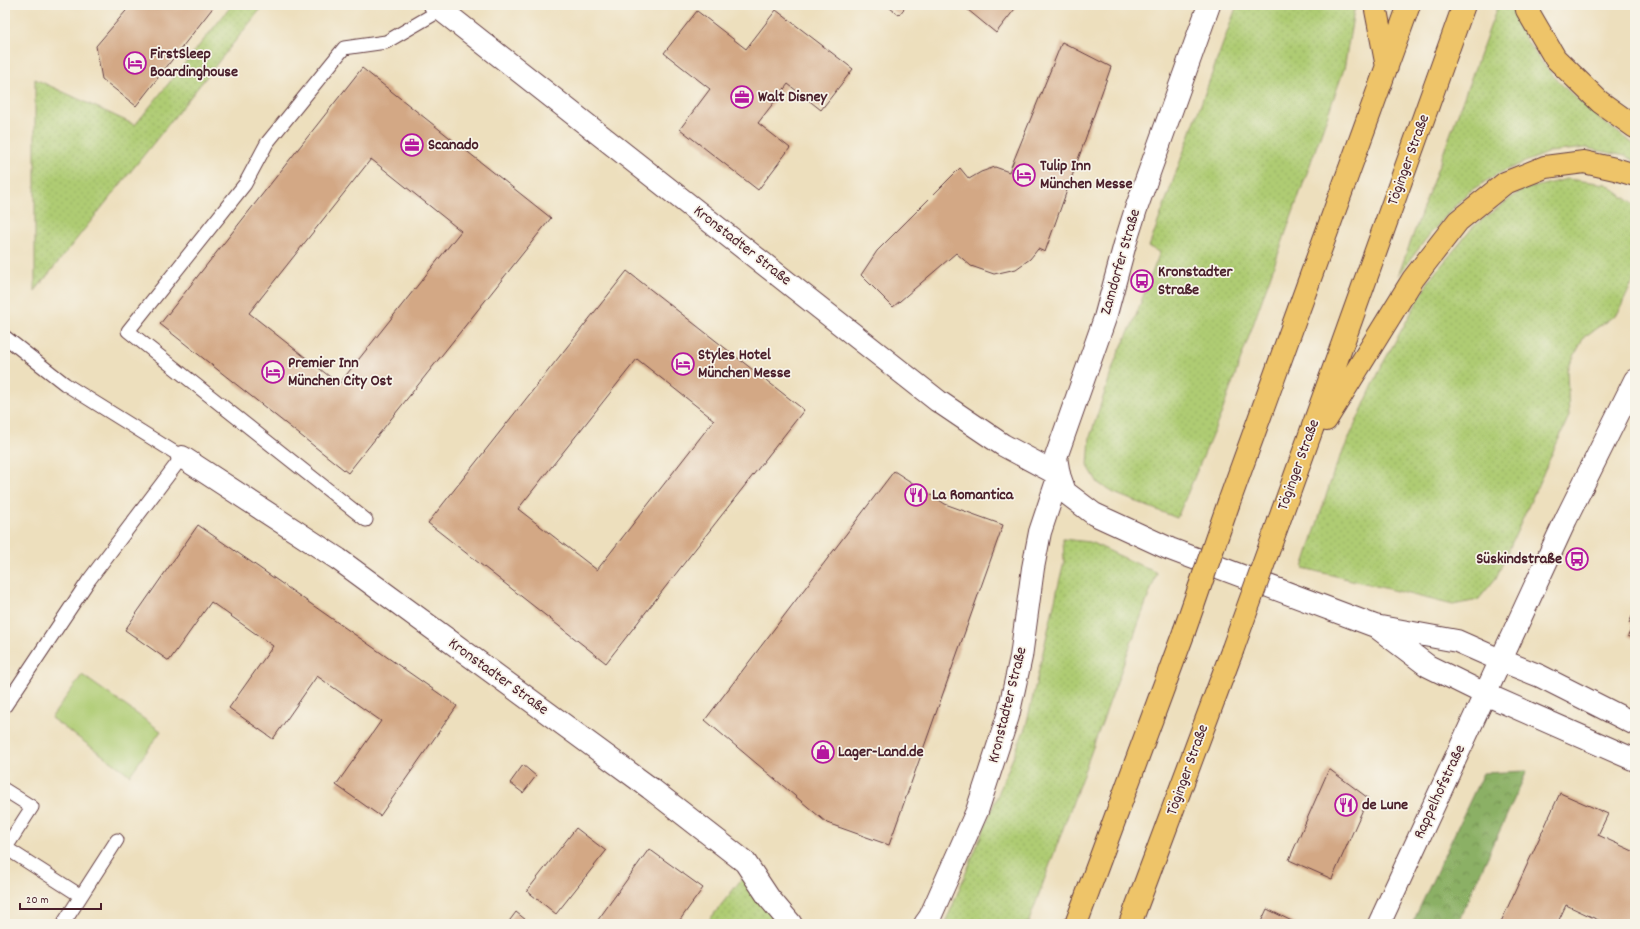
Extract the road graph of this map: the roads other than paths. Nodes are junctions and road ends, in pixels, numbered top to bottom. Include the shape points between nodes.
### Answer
1 (1209, 5) edge
2 (1375, 5) edge
3 (1409, 5) edge
4 (1464, 5) edge
5 (1526, 5) edge
6 (438, 8) edge
7 (1387, 67) junction
8 (1635, 128) edge
9 (1615, 168) junction
10 (1635, 175) edge
11 (1635, 184) edge
12 (5, 337) edge
13 (1635, 380) edge
14 (182, 457) junction
15 (1303, 457) junction
16 (1058, 475) junction
17 (366, 520) dead end
18 (1375, 626) junction
19 (1500, 660) junction
20 (1485, 694) junction
21 (5, 706) edge
22 (1635, 724) edge
23 (1635, 760) edge
24 (5, 790) edge
25 (117, 840) dead end
26 (6, 848) edge
27 (81, 896) junction
28 (63, 924) edge
29 (791, 924) edge
30 (925, 924) edge
31 (1076, 924) edge
32 (1130, 924) edge
33 (1379, 924) edge

1 - 16 street, Zamdorfer Straße via 1136,209 1105,318 1056,457
2 - 7 highway
3 - 7 highway
4 - 15 highway, Töginger Straße
5 - 8 highway via 1555,58 1600,102
6 - 16 street, Kronstadter Straße via 938,401 1003,445
6 - 17 lane via 386,42 344,48 267,143 244,184 128,332
7 - 31 highway, bridge
9 - 10 highway
9 - 11 highway
9 - 15 highway via 1584,162 1545,168 1505,183 1458,222 1413,279
12 - 14 lane via 65,384
13 - 19 street, Rappelhofstraße
14 - 21 lane via 90,580
14 - 29 street, Kronstadter Straße via 338,559 650,788 745,862 769,898
15 - 32 highway, Töginger Straße, bridge
16 - 18 street via 1065,492 1094,514 1170,549
16 - 30 street, Kronstadter Straße via 1040,532 1021,657 1008,716 977,811
18 - 19 street via 1457,642
18 - 20 street via 1428,666
19 - 20 street, Rappelhofstraße
19 - 22 street via 1540,676
20 - 23 street
20 - 33 street, Rappelhofstraße
24 - 26 lane via 32,807
25 - 27 lane
26 - 27 lane
27 - 28 lane

